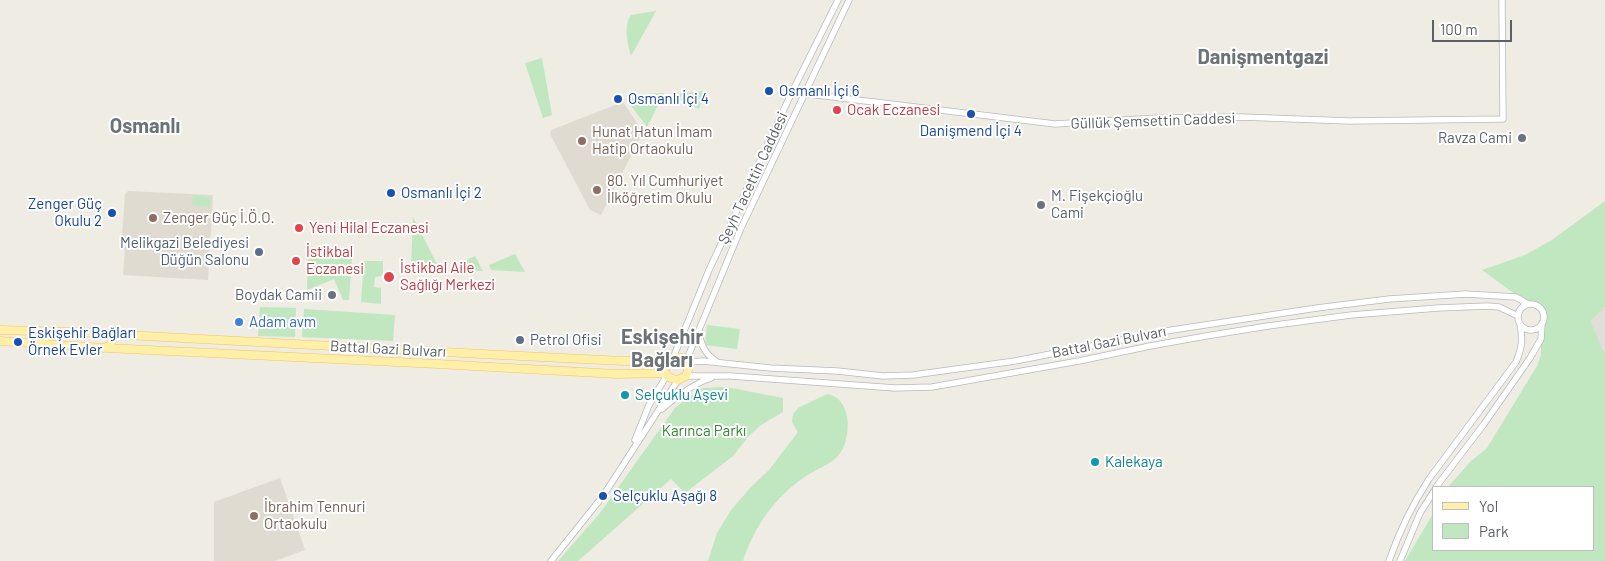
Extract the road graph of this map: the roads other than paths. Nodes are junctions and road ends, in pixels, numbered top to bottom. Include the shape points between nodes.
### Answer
1 (838, 0) edge
2 (849, 0) edge
3 (1502, 0) edge
4 (792, 92) junction
5 (805, 94) junction
6 (1528, 304) junction
7 (1518, 316) junction
8 (1542, 323) junction
9 (1520, 324) junction
10 (0, 330) edge
11 (699, 330) junction
12 (104, 334) junction
13 (0, 341) edge
14 (104, 348) junction
15 (671, 359) junction
16 (688, 361) junction
17 (720, 363) junction
18 (666, 374) junction
19 (686, 376) junction
20 (720, 376) junction
21 (678, 380) junction
22 (655, 415) junction
23 (631, 451) junction
24 (1437, 486) edge
25 (1432, 494) edge
26 (552, 561) edge
27 (1389, 561) edge
28 (1400, 561) edge

1 - 4 street, Şeyh Tacettin Caddesi
2 - 5 street, Şeyh Tacettin Caddesi
3 - 5 street, Güllük Şemsettin Caddesi via 1503,119 1349,121 1241,117 1054,124
4 - 5 street, Güllük Şemsettin Caddesi
4 - 15 street, Şeyh Tacettin Caddesi
5 - 11 street, Şeyh Tacettin Caddesi via 740,228
6 - 7 street via 1521,308
6 - 8 street via 1540,307 1544,315
6 - 17 street, Battal Gazi Bulvarı via 1516,297 1466,294 1389,299 1197,326 1015,361 913,375 883,376
7 - 9 street
7 - 20 street, Battal Gazi Bulvarı via 1499,307 1488,306 1351,315 1206,336 932,387 895,388
8 - 9 street via 1531,330
8 - 24 street via 1541,338 1530,358
9 - 27 street via 1523,340 1516,362 1428,479 1409,513
10 - 12 main road, Battal Gazi Bulvarı
11 - 16 street, Şeyh Tacettin Caddesi
11 - 17 street via 704,349
12 - 14 main road via 97,341
12 - 14 main road via 112,341
12 - 15 main road, Battal Gazi Bulvarı via 624,361
13 - 14 main road, Battal Gazi Bulvarı
14 - 18 main road, Battal Gazi Bulvarı
15 - 16 main road via 680,357
15 - 18 main road via 665,364
16 - 17 street, Battal Gazi Bulvarı
16 - 19 main road via 690,367
18 - 21 main road
18 - 23 street via 649,405
19 - 20 street, Battal Gazi Bulvarı
19 - 21 main road
20 - 22 street via 689,388
21 - 22 street
22 - 23 street
23 - 26 street via 603,496
25 - 28 street via 1420,513

